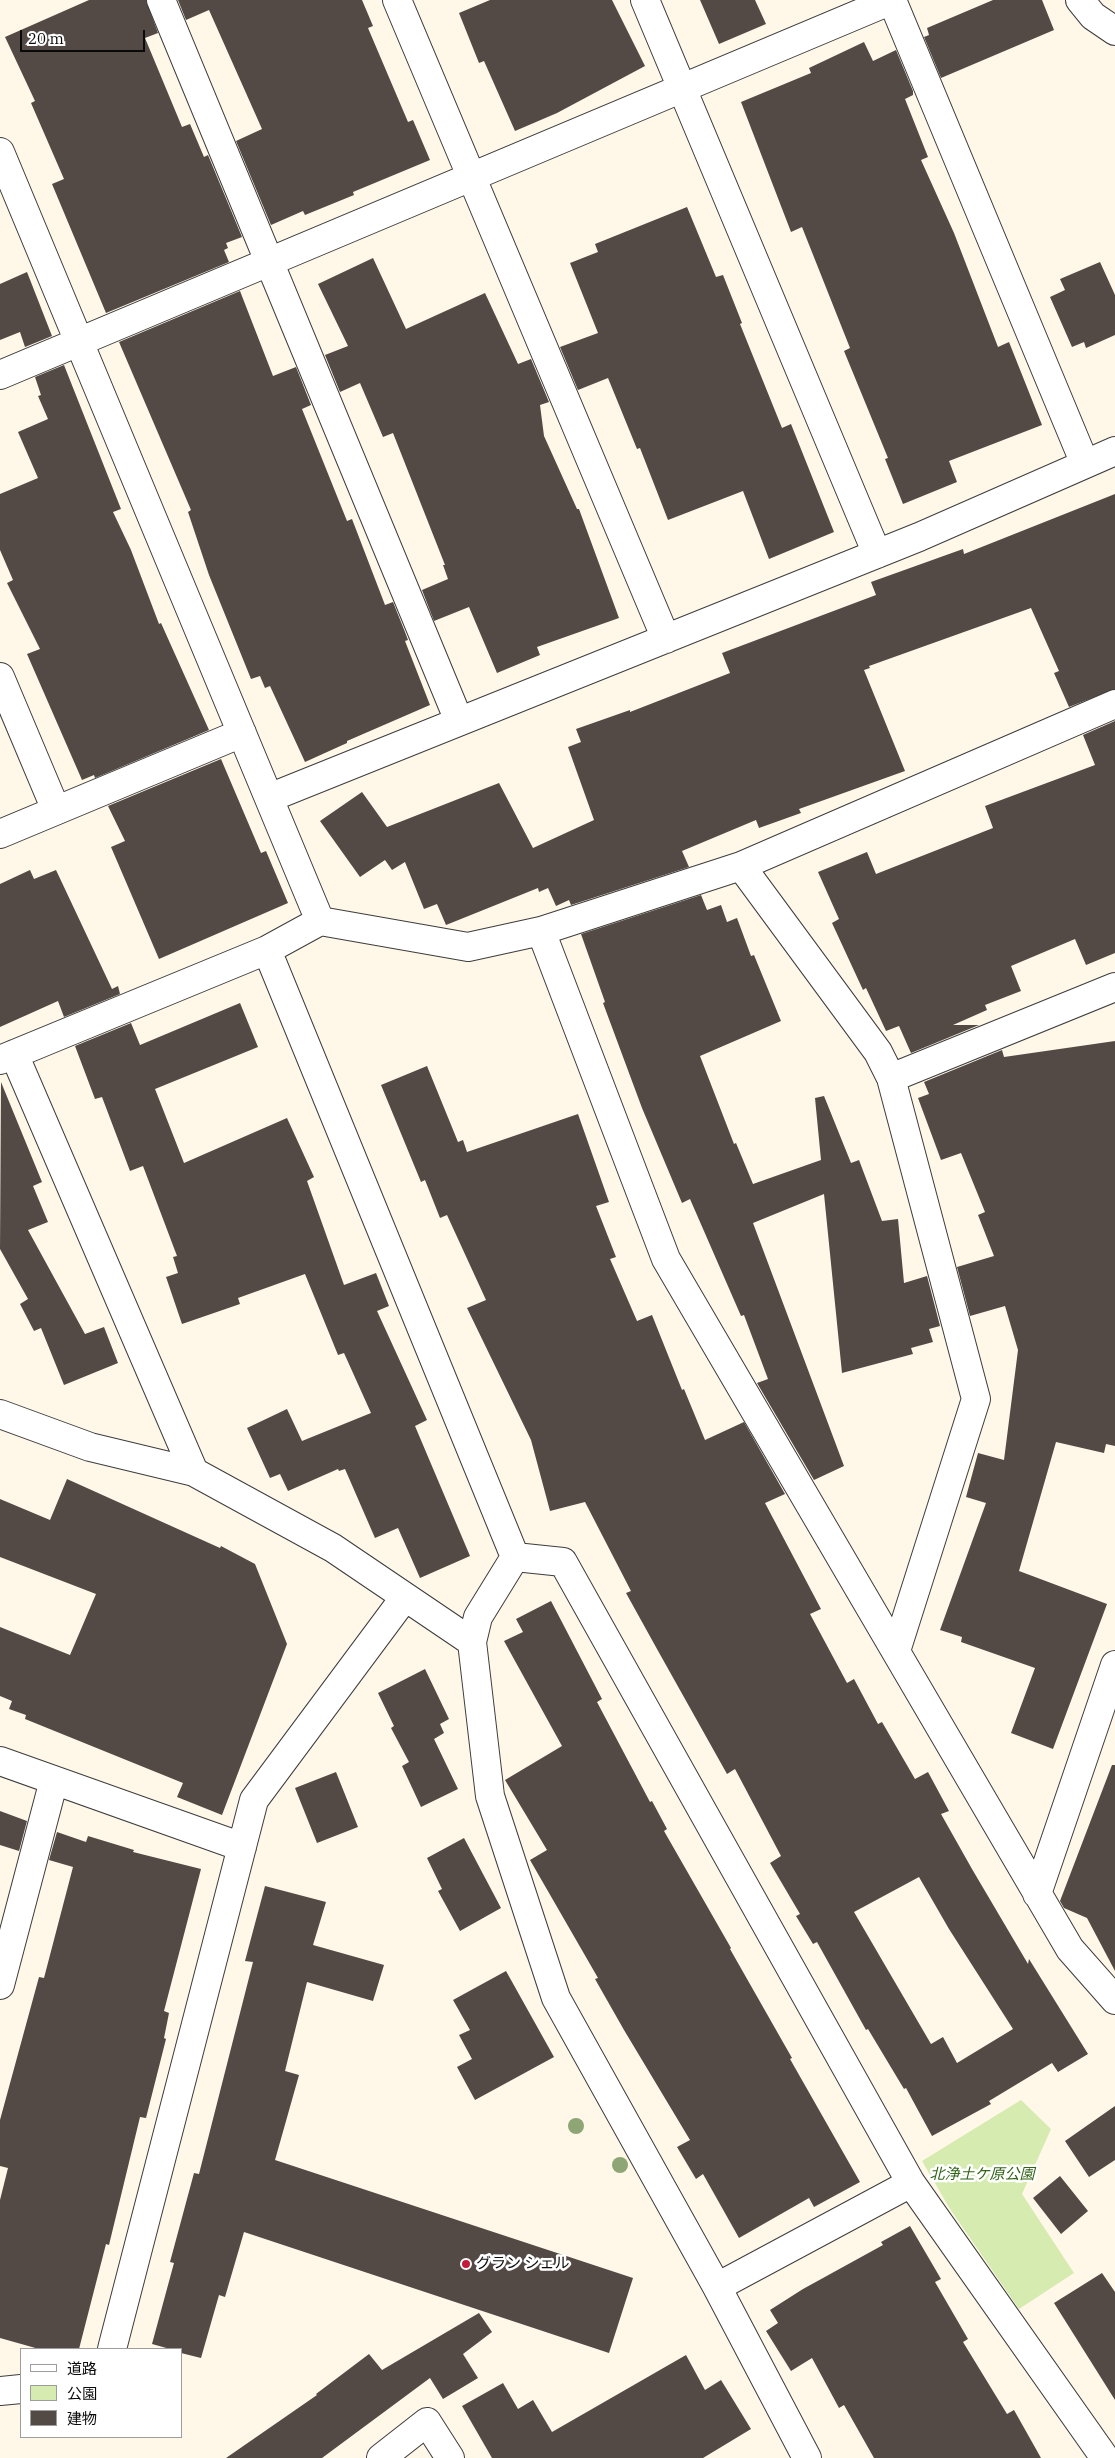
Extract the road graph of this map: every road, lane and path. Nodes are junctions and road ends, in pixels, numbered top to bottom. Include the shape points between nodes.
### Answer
1 (161, 0) edge
2 (396, 0) edge
3 (645, 0) edge
4 (892, 0) edge
5 (1080, 0) edge
6 (1115, 31) edge
7 (682, 88) junction
8 (0, 152) edge
9 (471, 177) junction
10 (269, 262) junction
11 (79, 342) junction
12 (0, 375) edge
13 (1115, 451) edge
14 (1085, 464) junction
15 (877, 554) junction
16 (666, 639) junction
17 (0, 677) edge
18 (1115, 704) edge
19 (459, 721) junction
20 (242, 733) junction
21 (269, 798) junction
22 (56, 810) junction
23 (0, 834) edge
24 (741, 866) junction
25 (320, 921) junction
26 (541, 931) junction
27 (267, 950) junction
28 (1115, 987) edge
29 (7, 1057) edge
30 (891, 1078) junction
31 (0, 1414) edge
32 (194, 1472) junction
33 (515, 1557) junction
34 (406, 1597) junction
35 (472, 1642) junction
36 (896, 1651) junction
37 (1115, 1666) edge
38 (0, 1761) edge
39 (54, 1780) junction
40 (242, 1847) junction
41 (1038, 1894) junction
42 (0, 1985) edge
43 (1115, 2000) edge
44 (911, 2183) junction
45 (717, 2286) junction
46 (112, 2348) edge
47 (20, 2389) edge
48 (0, 2391) edge
49 (796, 2454) edge
50 (381, 2458) edge
51 (450, 2458) edge
52 (1105, 2458) edge

1 - 10 street
2 - 9 street
3 - 7 street
4 - 7 street
4 - 14 street
5 - 6 street via 1093,16
7 - 9 street
7 - 15 street
8 - 11 street
9 - 10 street
9 - 16 street
10 - 11 street
10 - 19 street
11 - 12 street
11 - 20 street
13 - 14 street
14 - 15 street
15 - 16 street
16 - 19 street
17 - 22 street
18 - 24 street
19 - 21 street
20 - 21 street
20 - 22 street
21 - 25 street
22 - 23 street
24 - 26 street
24 - 30 street via 878,1052
25 - 26 street via 468,947
25 - 27 street
26 - 36 street via 666,1260
27 - 29 street
27 - 33 street
28 - 30 street
29 - 32 street
30 - 36 street via 976,1399
31 - 32 street via 90,1447
32 - 34 street via 333,1548
33 - 35 street via 478,1617
33 - 44 street via 563,1562
34 - 35 street
34 - 40 street via 254,1800
35 - 45 street via 490,1796 556,1998
36 - 41 street
37 - 41 street
38 - 39 street
39 - 40 street
39 - 42 street
40 - 46 street
41 - 43 street via 1070,1949
44 - 45 street
44 - 52 street
45 - 49 street
47 - 48 street
50 - 51 street via 427,2422

